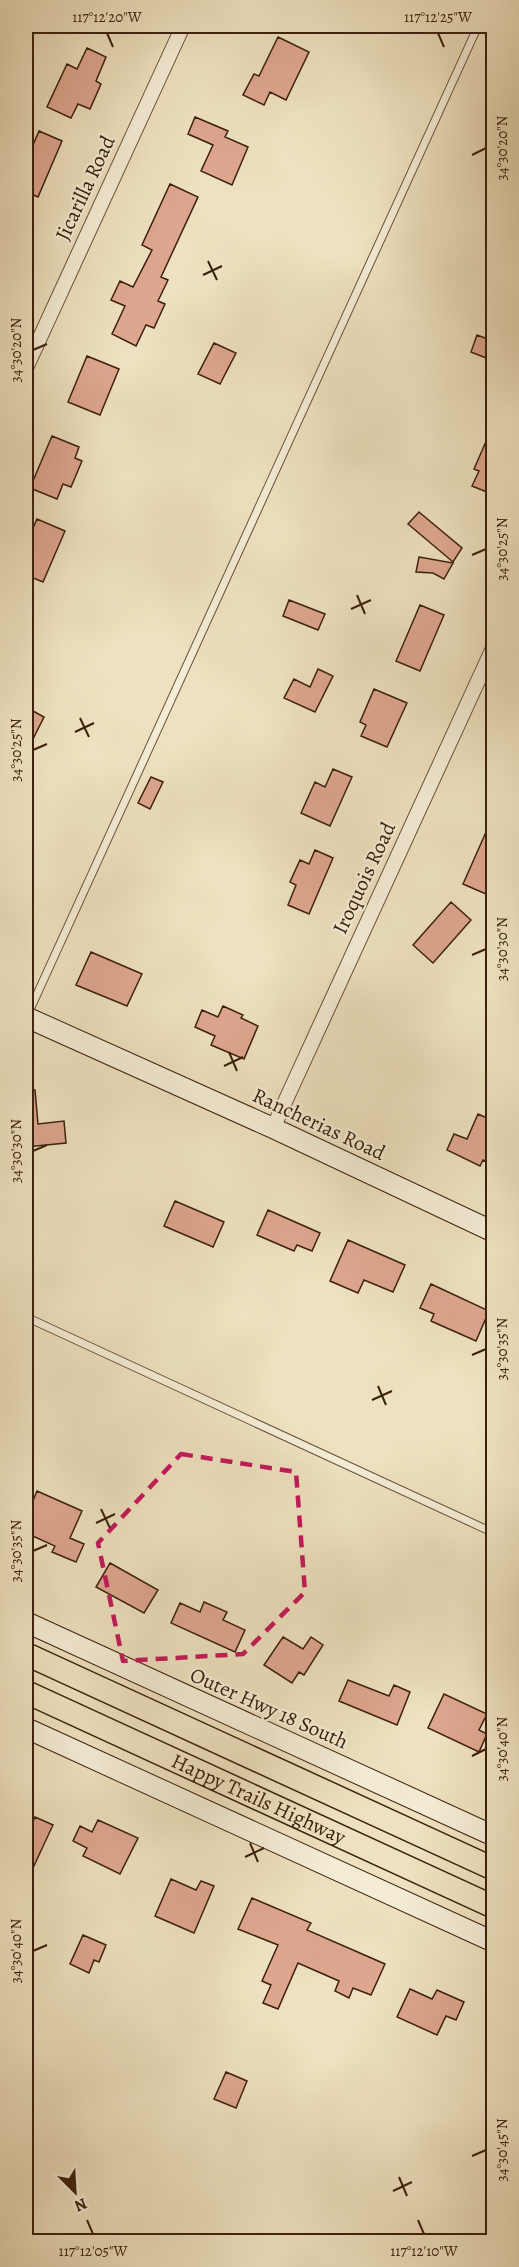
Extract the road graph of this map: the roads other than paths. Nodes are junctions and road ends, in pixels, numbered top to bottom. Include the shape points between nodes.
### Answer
1 (183, 26) edge
2 (478, 26) edge
3 (26, 368) edge
4 (494, 646) edge
5 (26, 1018) edge
6 (273, 1128) junction
7 (494, 1232) edge
8 (26, 1317) edge
9 (494, 1533) edge
10 (26, 1623) edge
11 (26, 1654) edge
12 (26, 1692) edge
13 (26, 1728) edge
14 (494, 1836) edge
15 (494, 1869) edge
16 (494, 1907) edge
17 (494, 1942) edge

1 - 3 street, Jicarilla Road
2 - 5 lane
4 - 6 street, Iroquois Road
5 - 6 street, Rancherias Road
6 - 7 street, Rancherias Road
8 - 9 lane
10 - 14 street, Outer Hwy 18 South
11 - 15 main road, Happy Trails Highway
12 - 16 main road, Happy Trails Highway
13 - 17 street

